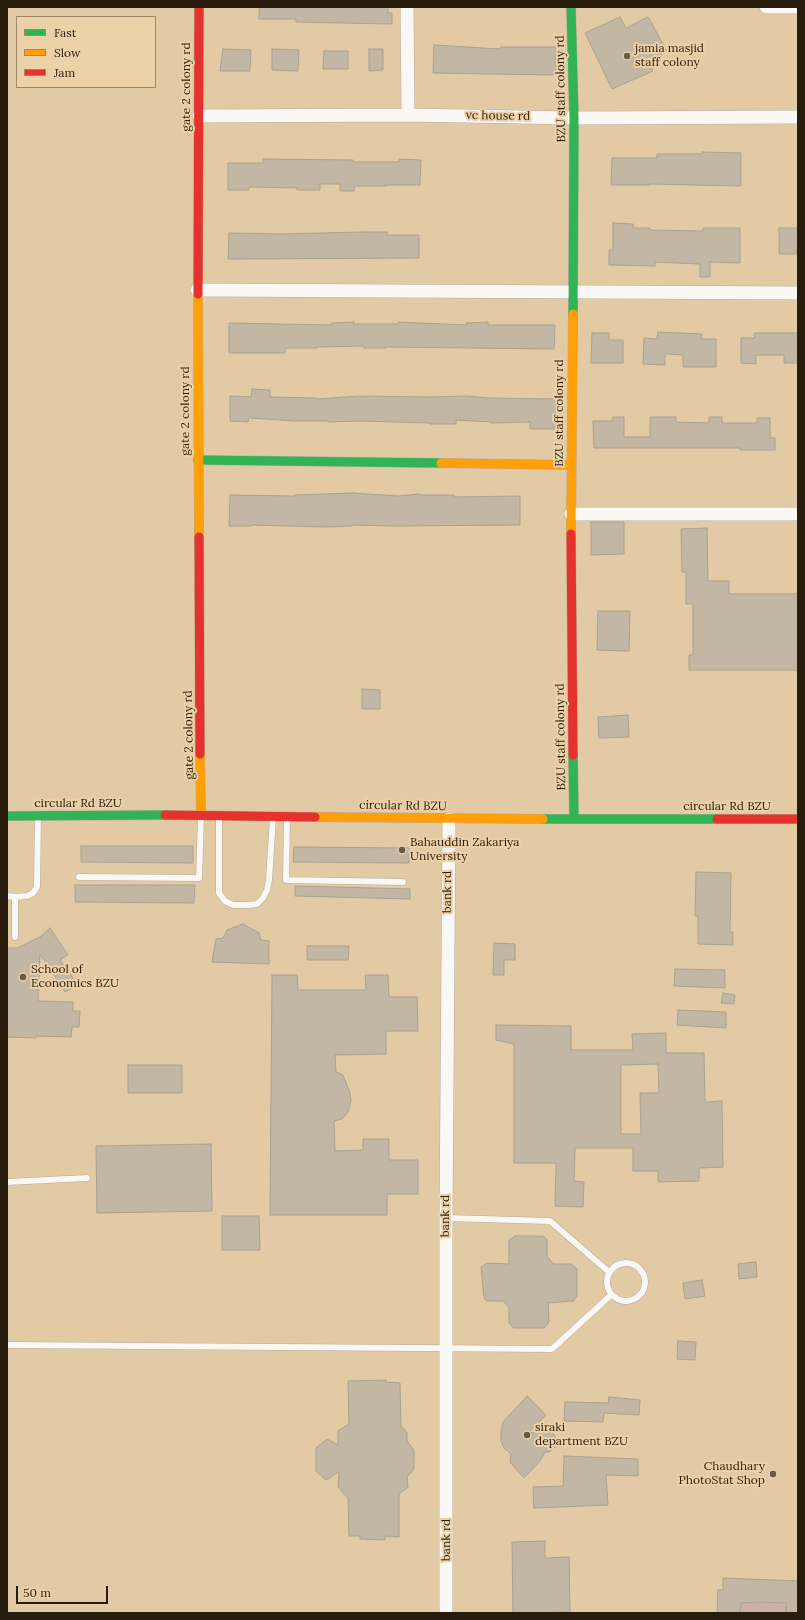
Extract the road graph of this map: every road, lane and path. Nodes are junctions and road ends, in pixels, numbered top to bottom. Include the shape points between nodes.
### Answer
1 (198, 7) edge
2 (408, 7) edge
3 (571, 7) edge
4 (766, 7) edge
5 (798, 7) edge
6 (408, 115) junction
7 (199, 116) junction
8 (798, 117) edge
9 (574, 118) junction
10 (198, 290) junction
11 (572, 292) junction
12 (798, 293) edge
13 (198, 460) junction
14 (571, 465) junction
15 (571, 514) junction
16 (798, 514) edge
17 (201, 815) junction
18 (218, 815) junction
19 (7, 816) edge
20 (38, 816) junction
21 (273, 816) junction
22 (287, 816) junction
23 (574, 818) junction
24 (798, 818) edge
25 (449, 819) junction
26 (79, 877) dead end
27 (403, 882) dead end
28 (7, 896) edge
29 (15, 897) junction
30 (15, 938) dead end
31 (87, 1178) dead end
32 (7, 1182) edge
33 (446, 1218) junction
34 (609, 1272) junction
35 (611, 1295) junction
36 (7, 1345) edge
37 (447, 1347) junction
38 (446, 1613) edge

1 - 7 street, gate 2 colony rd
2 - 6 street
3 - 9 street, BZU staff colony rd
4 - 5 street
6 - 7 street, vc house rd
6 - 9 street, vc house rd
7 - 10 street, gate 2 colony rd
8 - 9 street, vc house rd
9 - 11 street, BZU staff colony rd
10 - 11 street
10 - 13 street, gate 2 colony rd
11 - 12 street
11 - 14 street, BZU staff colony rd
13 - 14 street
13 - 17 street, gate 2 colony rd
14 - 15 street, BZU staff colony rd
15 - 16 street
15 - 23 street, BZU staff colony rd
17 - 18 street, circular Rd BZU
17 - 20 street, circular Rd BZU
17 - 26 lane via 200,878
18 - 21 street, circular Rd BZU
18 - 21 lane via 219,893 225,901 233,905 257,904 267,890
19 - 20 street, circular Rd BZU
20 - 29 lane via 37,887 27,896
21 - 22 street, circular Rd BZU
22 - 25 street, circular Rd BZU
22 - 27 lane via 286,880
23 - 24 street, circular Rd BZU
23 - 25 street, circular Rd BZU
25 - 33 street, bank rd
28 - 29 lane
29 - 30 lane
31 - 32 lane
33 - 34 lane via 550,1221
33 - 37 street, bank rd
34 - 35 lane via 606,1284
34 - 35 lane via 618,1264 630,1263 641,1270 645,1281 642,1292 633,1300 621,1301
35 - 37 lane via 552,1349
36 - 37 lane
37 - 38 street, bank rd

